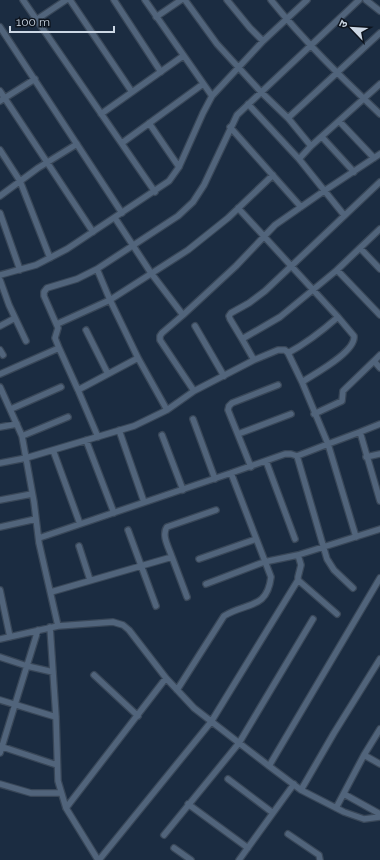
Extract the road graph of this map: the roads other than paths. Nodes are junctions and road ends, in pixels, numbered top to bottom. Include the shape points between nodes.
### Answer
1 (23, 0) edge
2 (66, 0) edge
3 (70, 0) edge
4 (114, 0) edge
5 (145, 0) edge
6 (181, 0) edge
7 (185, 0) edge
8 (227, 0) edge
9 (271, 0) edge
10 (307, 0) edge
11 (359, 0) edge
12 (366, 0) edge
13 (380, 11) edge
14 (156, 17) junction
15 (287, 19) junction
16 (36, 20) junction
17 (0, 27) edge
18 (380, 33) edge
19 (263, 41) junction
20 (311, 45) junction
21 (184, 56) junction
22 (238, 67) junction
23 (161, 72) junction
24 (337, 73) junction
25 (35, 79) junction
26 (203, 84) junction
27 (380, 84) edge
28 (0, 91) edge
29 (132, 92) junction
30 (261, 92) junction
31 (212, 96) junction
32 (2, 99) edge
33 (364, 99) junction
34 (248, 104) junction
35 (102, 114) junction
36 (380, 114) edge
37 (288, 118) junction
38 (339, 121) junction
39 (149, 123) junction
40 (230, 128) junction
41 (322, 137) junction
42 (122, 143) junction
43 (77, 144) junction
44 (311, 146) junction
45 (0, 150) edge
46 (380, 154) edge
47 (374, 158) junction
48 (299, 159) junction
49 (48, 162) junction
50 (179, 167) junction
51 (354, 172) junction
52 (273, 175) junction
53 (20, 181) junction
54 (380, 182) edge
55 (324, 191) junction
56 (154, 192) junction
57 (0, 196) edge
58 (301, 207) junction
59 (238, 208) junction
60 (0, 213) edge
61 (122, 213) junction
62 (344, 215) junction
63 (115, 218) junction
64 (380, 229) edge
65 (93, 232) junction
66 (264, 237) junction
67 (132, 246) junction
68 (360, 248) junction
69 (50, 258) junction
70 (291, 268) junction
71 (97, 269) junction
72 (380, 269) edge
73 (20, 270) junction
74 (337, 270) junction
75 (152, 273) junction
76 (0, 275) edge
77 (0, 280) edge
78 (312, 290) junction
79 (110, 300) junction
80 (183, 315) junction
81 (380, 315) edge
82 (15, 318) junction
83 (338, 318) junction
84 (57, 324) junction
85 (0, 326) edge
86 (195, 326) dead end
87 (86, 330) dead end
88 (242, 339) junction
89 (26, 341) dead end
90 (58, 348) junction
91 (288, 353) junction
92 (380, 355) edge
93 (138, 358) junction
94 (254, 360) junction
95 (374, 361) junction
96 (380, 368) edge
97 (0, 374) edge
98 (108, 374) junction
99 (224, 376) junction
100 (302, 382) junction
101 (278, 385) dead end
102 (0, 387) edge
103 (61, 387) dead end
104 (78, 390) junction
105 (194, 391) junction
106 (11, 409) junction
107 (167, 410) junction
108 (291, 414) dead end
109 (314, 414) junction
110 (68, 417) dead end
111 (194, 419) dead end
112 (17, 424) junction
113 (380, 424) edge
114 (0, 427) edge
115 (119, 430) junction
116 (360, 432) junction
117 (238, 434) junction
118 (162, 435) dead end
119 (22, 436) junction
120 (98, 437) junction
121 (86, 440) junction
122 (328, 444) junction
123 (53, 450) junction
124 (380, 454) edge
125 (297, 456) junction
126 (366, 456) junction
127 (26, 458) junction
128 (266, 461) junction
129 (0, 463) edge
130 (250, 467) junction
131 (231, 473) junction
132 (215, 479) junction
133 (183, 490) junction
134 (32, 494) junction
135 (0, 500) edge
136 (380, 501) edge
137 (144, 502) junction
138 (216, 510) dead end
139 (114, 513) junction
140 (36, 519) junction
141 (80, 524) junction
142 (0, 527) edge
143 (380, 529) edge
144 (128, 530) dead end
145 (356, 537) junction
146 (39, 538) junction
147 (256, 539) junction
148 (295, 539) dead end
149 (79, 546) dead end
150 (323, 547) junction
151 (298, 555) junction
152 (172, 557) junction
153 (200, 559) dead end
154 (264, 562) junction
155 (140, 566) junction
156 (380, 578) edge
157 (90, 580) junction
158 (298, 580) junction
159 (206, 584) dead end
160 (353, 588) dead end
161 (0, 590) edge
162 (51, 592) junction
163 (186, 596) dead end
164 (156, 606) dead end
165 (337, 614) dead end
166 (313, 618) dead end
167 (58, 626) junction
168 (50, 627) junction
169 (38, 630) junction
170 (10, 637) junction
171 (0, 639) edge
172 (0, 657) edge
173 (380, 659) edge
174 (27, 666) junction
175 (53, 672) junction
176 (94, 675) dead end
177 (166, 678) junction
178 (177, 690) junction
179 (0, 700) edge
180 (15, 704) junction
181 (138, 716) junction
182 (56, 717) junction
183 (211, 722) junction
184 (380, 729) edge
185 (238, 743) junction
186 (1, 746) edge
187 (0, 753) edge
188 (364, 755) junction
189 (380, 764) edge
190 (58, 765) junction
191 (269, 766) junction
192 (228, 779) dead end
193 (0, 784) edge
194 (294, 784) junction
195 (301, 790) junction
196 (61, 793) junction
197 (344, 794) junction
198 (188, 804) junction
199 (66, 808) junction
200 (336, 808) junction
201 (273, 813) junction
202 (380, 815) edge
203 (288, 834) dead end
204 (164, 835) dead end
205 (174, 848) dead end
206 (248, 848) junction
207 (98, 860) edge
208 (191, 860) edge
209 (239, 860) edge
210 (320, 860) edge

1 - 16 street
2 - 16 street
3 - 29 street
4 - 23 street
5 - 14 street
6 - 14 street
7 - 22 street via 217,44
8 - 19 street
9 - 15 street
10 - 15 street
11 - 20 street
12 - 13 street
14 - 21 street
15 - 19 street
15 - 20 street
16 - 35 street
17 - 25 street
18 - 24 street
19 - 22 street
20 - 24 street
20 - 30 street
21 - 23 street
21 - 26 street
22 - 30 street
22 - 31 street
23 - 29 street
24 - 33 street
24 - 37 street
25 - 32 street
25 - 43 street
26 - 31 street
26 - 39 street
27 - 33 street
28 - 32 street
29 - 35 street
30 - 34 street
30 - 37 street
31 - 50 street
32 - 49 street
33 - 36 street
33 - 38 street
34 - 40 street via 237,115
34 - 48 street
35 - 42 street
37 - 44 street
38 - 41 street
38 - 47 street
39 - 42 street
39 - 50 street
40 - 52 street
40 - 67 street via 204,185 193,202 178,216
41 - 44 street
41 - 51 street
42 - 56 street
43 - 49 street
43 - 61 street
44 - 48 street
45 - 53 street
46 - 47 street
47 - 51 street
48 - 55 street
49 - 53 street
49 - 65 street
50 - 56 street via 169,181
51 - 55 street
52 - 58 street
52 - 59 street
53 - 57 street
53 - 69 street
54 - 62 street
55 - 58 street
55 - 62 street
56 - 61 street
58 - 66 street via 275,225
59 - 66 street
59 - 75 street via 206,237
60 - 73 street
61 - 63 street
62 - 70 street
63 - 65 street
63 - 67 street
64 - 68 street
65 - 69 street
66 - 70 street
66 - 80 street
67 - 71 street
67 - 75 street
68 - 72 street
68 - 74 street
69 - 73 street
70 - 78 street
70 - 88 street via 265,291 232,313 230,319
71 - 79 street
71 - 84 street via 47,288 44,292
73 - 76 street
74 - 78 street
74 - 81 street
75 - 79 street
75 - 80 street
77 - 82 street
78 - 83 street
78 - 88 street via 280,317
79 - 84 street
79 - 93 street
80 - 105 street via 162,333 160,340
82 - 85 street
82 - 89 street
83 - 91 street via 319,334
83 - 100 street via 354,336 352,344 337,359
84 - 90 street via 55,338
86 - 99 street
87 - 98 street
88 - 94 street
90 - 97 street
90 - 104 street
91 - 94 street via 285,350 278,350
91 - 100 street
92 - 95 street
93 - 98 street
93 - 107 street
94 - 99 street
95 - 96 street
95 - 109 street via 343,391 342,401
98 - 104 street
99 - 105 street
100 - 109 street
101 - 117 street via 229,406 228,410
102 - 106 street
103 - 106 street
104 - 120 street
105 - 107 street
106 - 112 street
107 - 115 street via 134,426
108 - 117 street
109 - 122 street
110 - 119 street
111 - 132 street
112 - 114 street
112 - 119 street
113 - 116 street
115 - 120 street
115 - 137 street
116 - 122 street
116 - 126 street
117 - 130 street
118 - 133 street
119 - 127 street
120 - 121 street
121 - 123 street
121 - 139 street
122 - 125 street
122 - 145 street
123 - 127 street
123 - 141 street
124 - 126 street
125 - 128 street via 286,454
125 - 150 street
126 - 136 street
127 - 129 street
127 - 134 street
128 - 130 street
128 - 148 street
130 - 131 street
131 - 132 street
131 - 147 street
132 - 133 street
133 - 137 street
134 - 135 street
134 - 140 street
137 - 139 street
138 - 152 street via 164,530
139 - 141 street
140 - 142 street
140 - 146 street
141 - 146 street
143 - 145 street
144 - 155 street
145 - 150 street
146 - 162 street
147 - 153 street
147 - 154 street
149 - 157 street
150 - 151 street
150 - 160 street via 330,565
151 - 154 street
151 - 158 street via 301,565
152 - 155 street
152 - 163 street
154 - 159 street
154 - 178 street via 271,577 268,592 258,602 224,616
155 - 157 street
155 - 164 street
156 - 191 street
157 - 162 street
158 - 165 street
158 - 183 street
161 - 170 street
162 - 167 street
166 - 185 street
167 - 168 street
167 - 177 street via 113,622 123,625
168 - 169 street
168 - 175 street
169 - 170 street
169 - 174 street
170 - 171 street
172 - 174 street
173 - 195 street
174 - 175 street
174 - 180 street
175 - 182 street
176 - 181 street
177 - 178 street
177 - 181 street
178 - 183 street
179 - 180 street
180 - 182 street
180 - 186 street
181 - 199 street
182 - 190 street
183 - 185 street
183 - 207 street
184 - 188 street
185 - 191 street
185 - 198 street
186 - 187 street
186 - 190 street
188 - 189 street
188 - 197 street
190 - 196 street
191 - 194 street
192 - 201 street
193 - 196 street via 31,793
194 - 195 street
194 - 201 street
195 - 200 street
196 - 199 street
197 - 200 street
197 - 202 street
198 - 204 street
198 - 206 street
199 - 207 street
200 - 202 street via 364,819
201 - 206 street
203 - 210 street via 319,855
205 - 208 street
206 - 209 street

